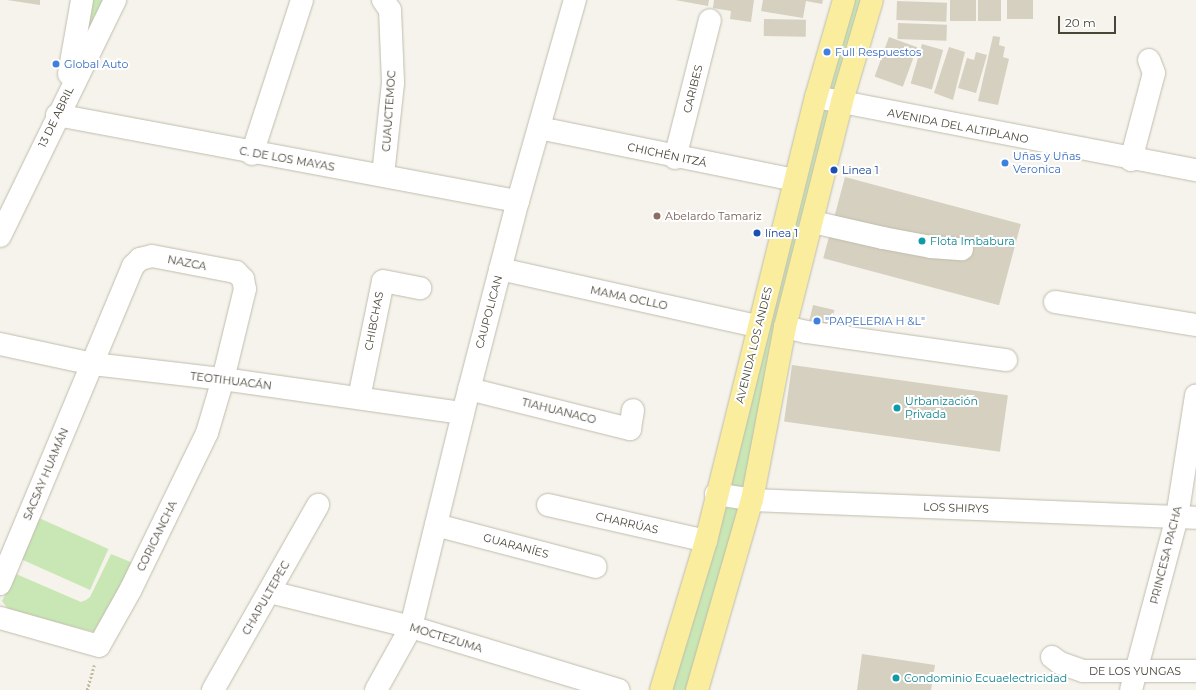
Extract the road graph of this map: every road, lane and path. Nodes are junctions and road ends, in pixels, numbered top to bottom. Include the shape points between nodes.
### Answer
1 (82, 0) edge
2 (115, 0) edge
3 (302, 0) edge
4 (383, 0) edge
5 (575, 0) edge
6 (844, 0) edge
7 (872, 0) edge
8 (710, 20) dead end
9 (1149, 60) dead end
10 (816, 97) junction
11 (842, 101) junction
12 (57, 116) junction
13 (539, 128) junction
14 (252, 154) junction
15 (675, 158) junction
16 (1131, 160) junction
17 (1196, 170) edge
18 (383, 175) junction
19 (795, 180) junction
20 (518, 202) junction
21 (813, 222) junction
22 (0, 236) edge
23 (962, 249) dead end
24 (500, 269) junction
25 (420, 288) dead end
26 (1055, 302) dead end
27 (1196, 325) edge
28 (758, 326) junction
29 (785, 327) junction
30 (0, 344) edge
31 (1006, 360) dead end
32 (93, 364) junction
33 (223, 379) junction
34 (469, 389) junction
35 (1196, 395) edge
36 (359, 398) junction
37 (633, 410) dead end
38 (462, 413) junction
39 (716, 494) junction
40 (752, 500) junction
41 (318, 505) dead end
42 (548, 505) dead end
43 (1187, 518) edge
44 (436, 525) junction
45 (706, 541) junction
46 (596, 567) dead end
47 (0, 584) edge
48 (270, 592) junction
49 (0, 618) edge
50 (411, 627) junction
51 (99, 646) junction
52 (1052, 657) dead end
53 (1196, 671) edge
54 (1133, 680) edge
55 (87, 690) edge
56 (213, 690) edge
57 (376, 690) edge
58 (619, 690) edge
59 (661, 690) edge
60 (697, 690) edge

1 - 12 street via 70,70
2 - 12 street, 13 DE ABRIL
3 - 14 street
4 - 18 street, CUAUCTEMOC via 390,10 393,83
5 - 13 street, CAUPOLICAN
6 - 10 main road, AVENIDA LOS ANDES
7 - 11 main road
8 - 15 street, CARIBES
9 - 16 street via 1154,73
10 - 11 street, AVENIDA DEL ALTIPLANO
10 - 19 main road, AVENIDA LOS ANDES
11 - 16 street, AVENIDA DEL ALTIPLANO
11 - 21 main road
12 - 14 street, C. DE LOS MAYAS
12 - 22 street, 13 DE ABRIL
13 - 15 street, CHICHÉN ITZÁ
13 - 20 street, CAUPOLICAN
14 - 18 street, C. DE LOS MAYAS
15 - 19 street, CHICHÉN ITZÁ
16 - 17 street, AVENIDA DEL ALTIPLANO
18 - 20 street, C. DE LOS MAYAS
19 - 28 main road, AVENIDA LOS ANDES
20 - 24 street, CAUPOLICAN
21 - 23 street via 903,242
21 - 29 main road
24 - 28 street, MAMA OCLLO
24 - 34 street, CAUPOLICAN
25 - 36 street, CHIBCHAS via 383,281
26 - 27 street
28 - 39 main road, AVENIDA LOS ANDES
29 - 31 street
29 - 40 main road
30 - 32 street, TEOTIHUACÁN
32 - 33 street, TEOTIHUACÁN
32 - 33 street, NAZCA via 133,266 140,259 152,256 236,272 243,279 245,289
32 - 47 street, SACSAY HUAMÁN
33 - 36 street, TEOTIHUACÁN
33 - 51 street, CORICANCHA via 207,433 131,589
34 - 37 street, TIAHUANACO via 630,429
34 - 38 street, CAUPOLICAN
35 - 43 street, PRINCESA PACHA
36 - 38 street, TEOTIHUACÁN
38 - 44 street, CAUPOLICAN
39 - 40 street, LOS SHIRYS
39 - 45 main road, AVENIDA LOS ANDES
40 - 43 street, LOS SHIRYS
40 - 60 main road
41 - 48 street, CHAPULTEPEC
42 - 45 street, CHARRÚAS
43 - 54 street, PRINCESA PACHA
44 - 46 street, GUARANÍES
44 - 50 street, CAUPOLICAN
45 - 59 main road, AVENIDA LOS ANDES
48 - 50 street, MOCTEZUMA
48 - 56 street, CHAPULTEPEC
49 - 51 street
50 - 57 street, CAUPOLICAN
50 - 58 street, MOCTEZUMA
51 - 55 path
52 - 54 street, DE LOS YUNGAS via 1060,663 1083,671
53 - 54 street, DE LOS YUNGAS

